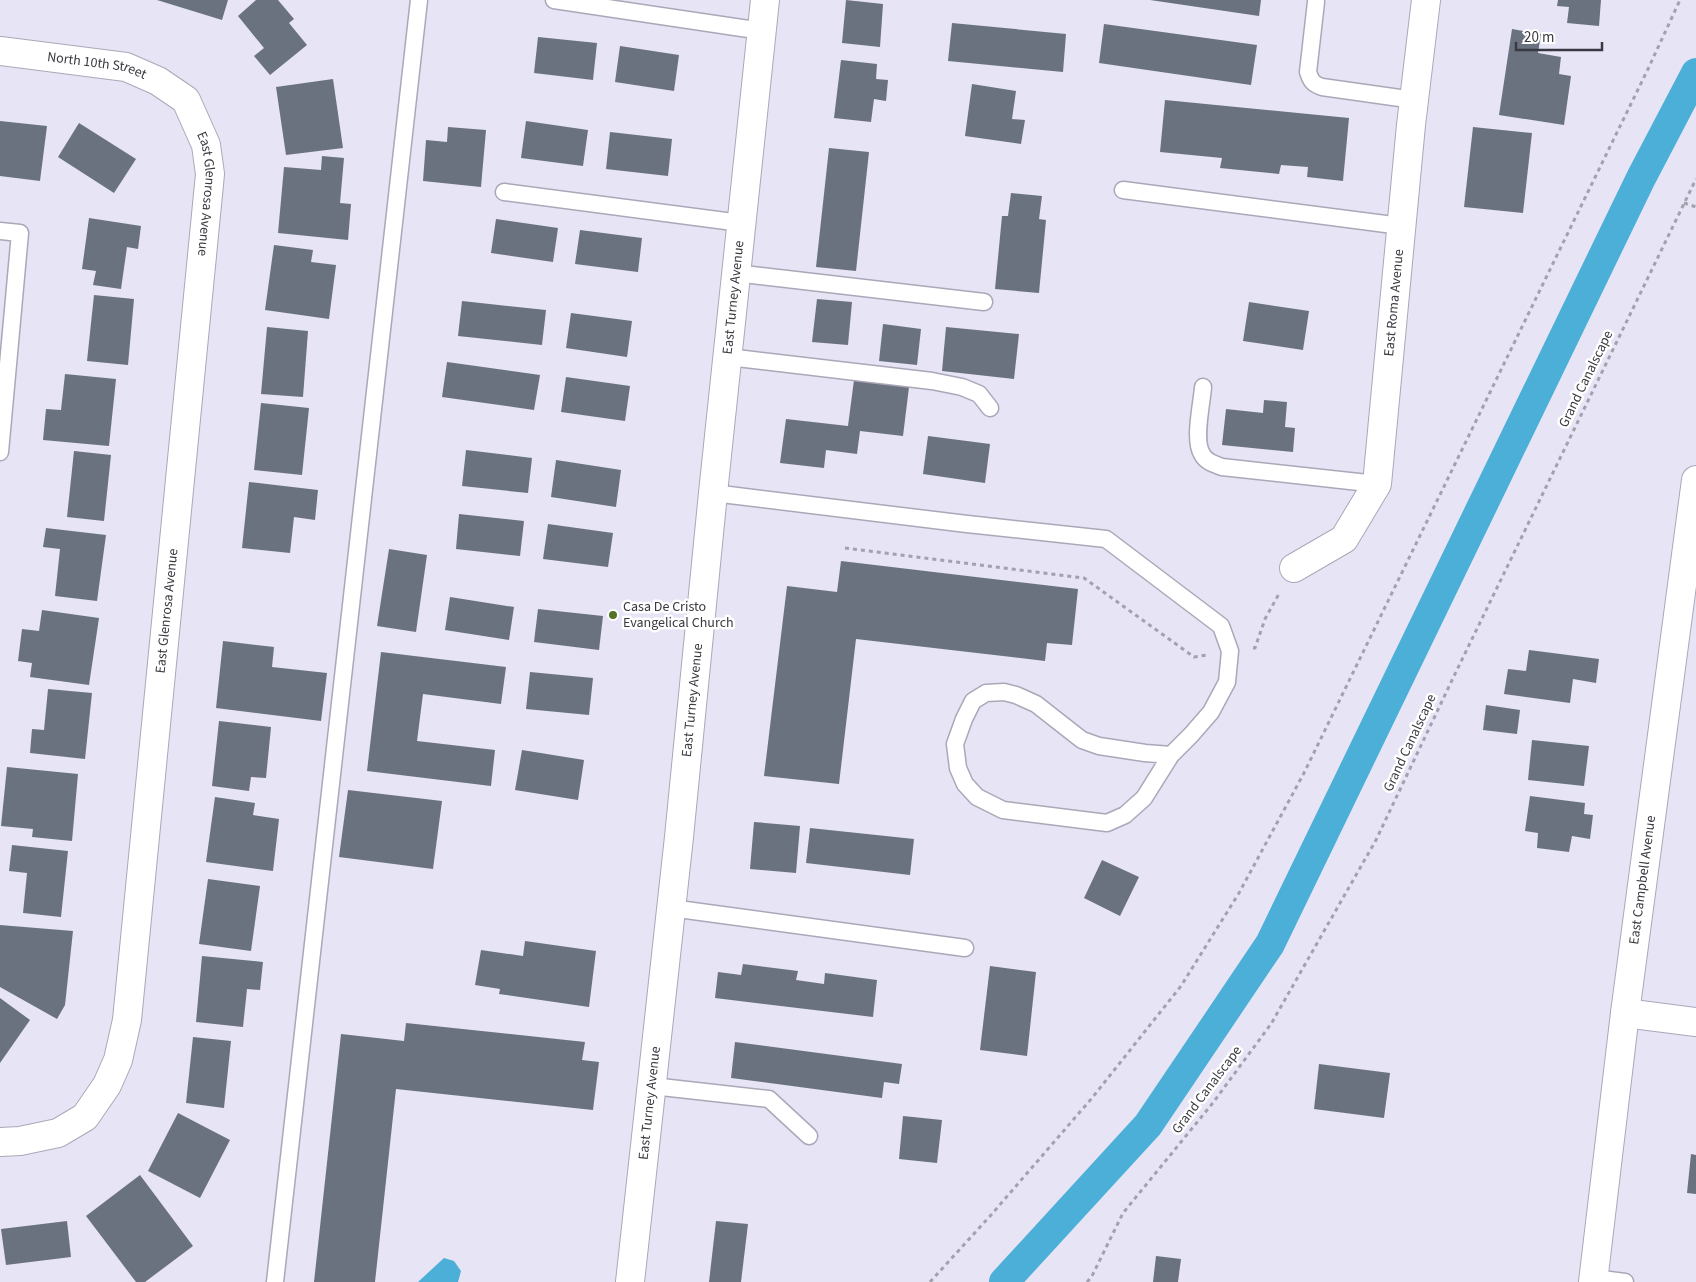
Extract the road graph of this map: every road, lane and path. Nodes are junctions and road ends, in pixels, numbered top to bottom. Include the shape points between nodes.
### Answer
1 (419, 0) edge
2 (554, 0) edge
3 (765, 0) edge
4 (1426, 0) edge
5 (1680, 0) edge
6 (1316, 2) dead end
7 (762, 30) junction
8 (0, 51) edge
9 (186, 100) joint
10 (1414, 100) junction
11 (1696, 179) edge
12 (1123, 190) dead end
13 (504, 192) dead end
14 (1684, 204) junction
15 (1696, 207) edge
16 (740, 223) junction
17 (1402, 226) junction
18 (0, 231) edge
19 (735, 273) junction
20 (984, 302) dead end
21 (728, 358) junction
22 (1203, 387) dead end
23 (990, 408) dead end
24 (0, 452) edge
25 (1696, 480) edge
26 (1377, 484) junction
27 (713, 493) junction
28 (845, 548) dead end
29 (1294, 568) joint
30 (1230, 651) junction
31 (1171, 755) junction
32 (672, 908) junction
33 (965, 948) dead end
34 (1625, 1013) junction
35 (1696, 1022) edge
36 (652, 1086) junction
37 (809, 1136) dead end
38 (0, 1142) edge
39 (1594, 1280) edge
40 (275, 1282) edge
41 (630, 1282) edge
42 (930, 1282) edge
43 (1087, 1282) edge
44 (1625, 1282) edge

1 - 40 lane
2 - 7 lane
3 - 7 street, East Turney Avenue
4 - 10 street, East Roma Avenue
5 - 42 path via 1304,773 1239,893 1181,986 1098,1091
6 - 10 lane via 1308,72 1316,85
7 - 16 street, East Turney Avenue
8 - 9 street, North 10th Street via 126,67
9 - 38 street, East Glenrosa Avenue via 206,145 210,174 127,1020 118,1060 107,1085 85,1117 58,1133
10 - 17 street, East Roma Avenue
11 - 14 path, Grand Canalscape
12 - 17 lane
13 - 16 lane
14 - 15 path
14 - 43 path, Grand Canalscape via 1376,840 1271,1024 1212,1104 1123,1214
16 - 19 street, East Turney Avenue
17 - 26 street, East Roma Avenue
18 - 24 lane via 20,233
19 - 20 lane
19 - 21 street, East Turney Avenue
21 - 23 lane via 932,381 980,394
21 - 27 street, East Turney Avenue
22 - 26 lane via 1198,440 1201,454 1210,463
25 - 34 street, East Campbell Avenue
26 - 29 street, East Roma Avenue via 1344,540
27 - 30 lane via 1106,539 1222,626
27 - 32 street, East Turney Avenue
28 - 30 path via 1084,578 1194,657
29 - 30 path via 1265,619 1255,648
30 - 31 lane via 1227,682 1211,712
31 - 31 lane via 1099,746 1082,740 1036,704 1004,692 986,693 973,701 955,744 958,768 965,784 977,797 1003,810 1107,823 1125,815 1144,798
32 - 33 lane
32 - 36 street, East Turney Avenue
34 - 35 street
34 - 39 street, East Campbell Avenue
36 - 37 lane via 769,1099
36 - 41 street, East Turney Avenue
39 - 44 lane

